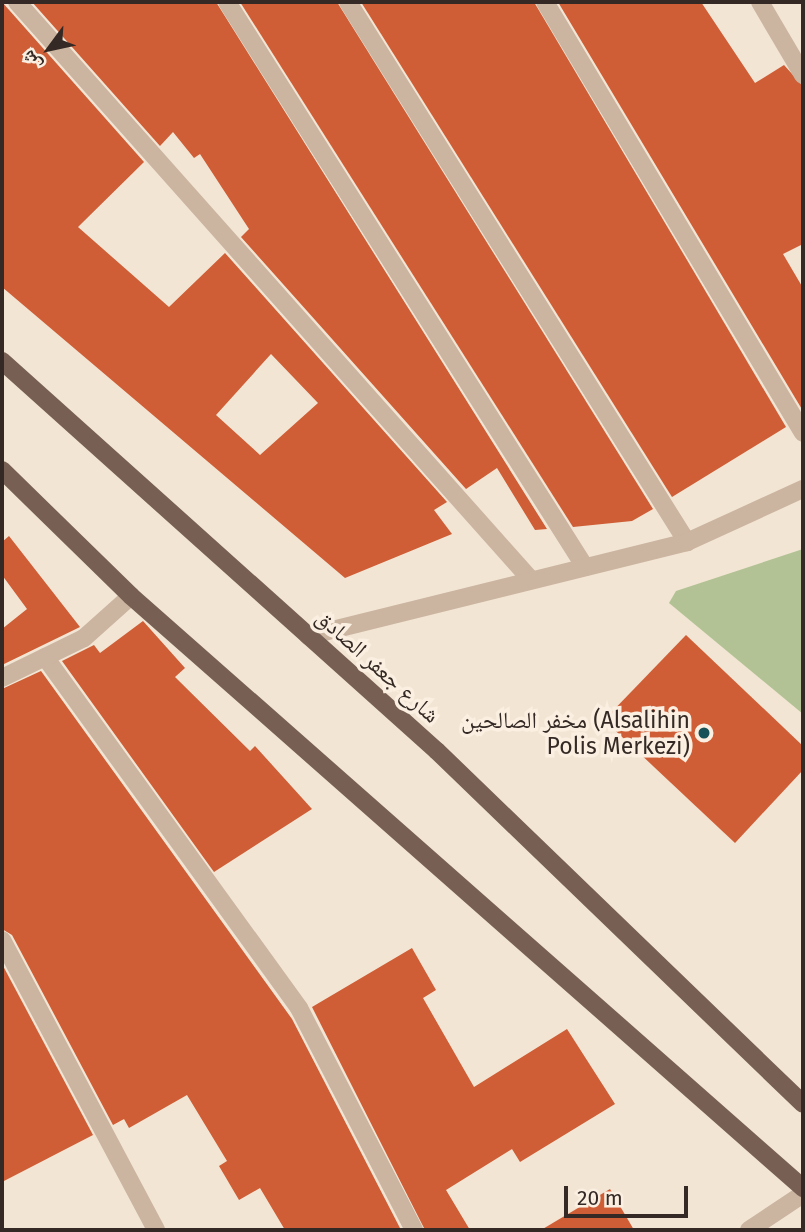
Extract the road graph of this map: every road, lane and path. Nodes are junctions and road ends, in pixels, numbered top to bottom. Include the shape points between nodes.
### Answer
1 (17, 2) edge
2 (227, 2) edge
3 (348, 2) edge
4 (545, 2) edge
5 (760, 2) edge
6 (803, 75) edge
7 (2, 361) edge
8 (803, 433) edge
9 (2, 470) edge
10 (803, 489) edge
11 (687, 542) junction
12 (585, 567) junction
13 (531, 580) junction
14 (131, 596) junction
15 (308, 636) junction
16 (45, 657) junction
17 (2, 678) edge
18 (2, 940) edge
19 (803, 1104) edge
20 (803, 1188) edge
21 (803, 1194) edge
22 (156, 1230) edge
23 (414, 1230) edge
24 (749, 1230) edge

1 - 13 street
2 - 12 street
3 - 11 street
4 - 8 street
5 - 6 street
7 - 15 main road, شارع جعفر الصادق
9 - 14 main road
10 - 11 street
11 - 12 street
12 - 13 street
13 - 15 street
14 - 16 street via 83,638
14 - 20 main road
15 - 19 main road, شارع جعفر الصادق
16 - 17 street
16 - 23 street via 299,1008
18 - 22 street
21 - 24 street

